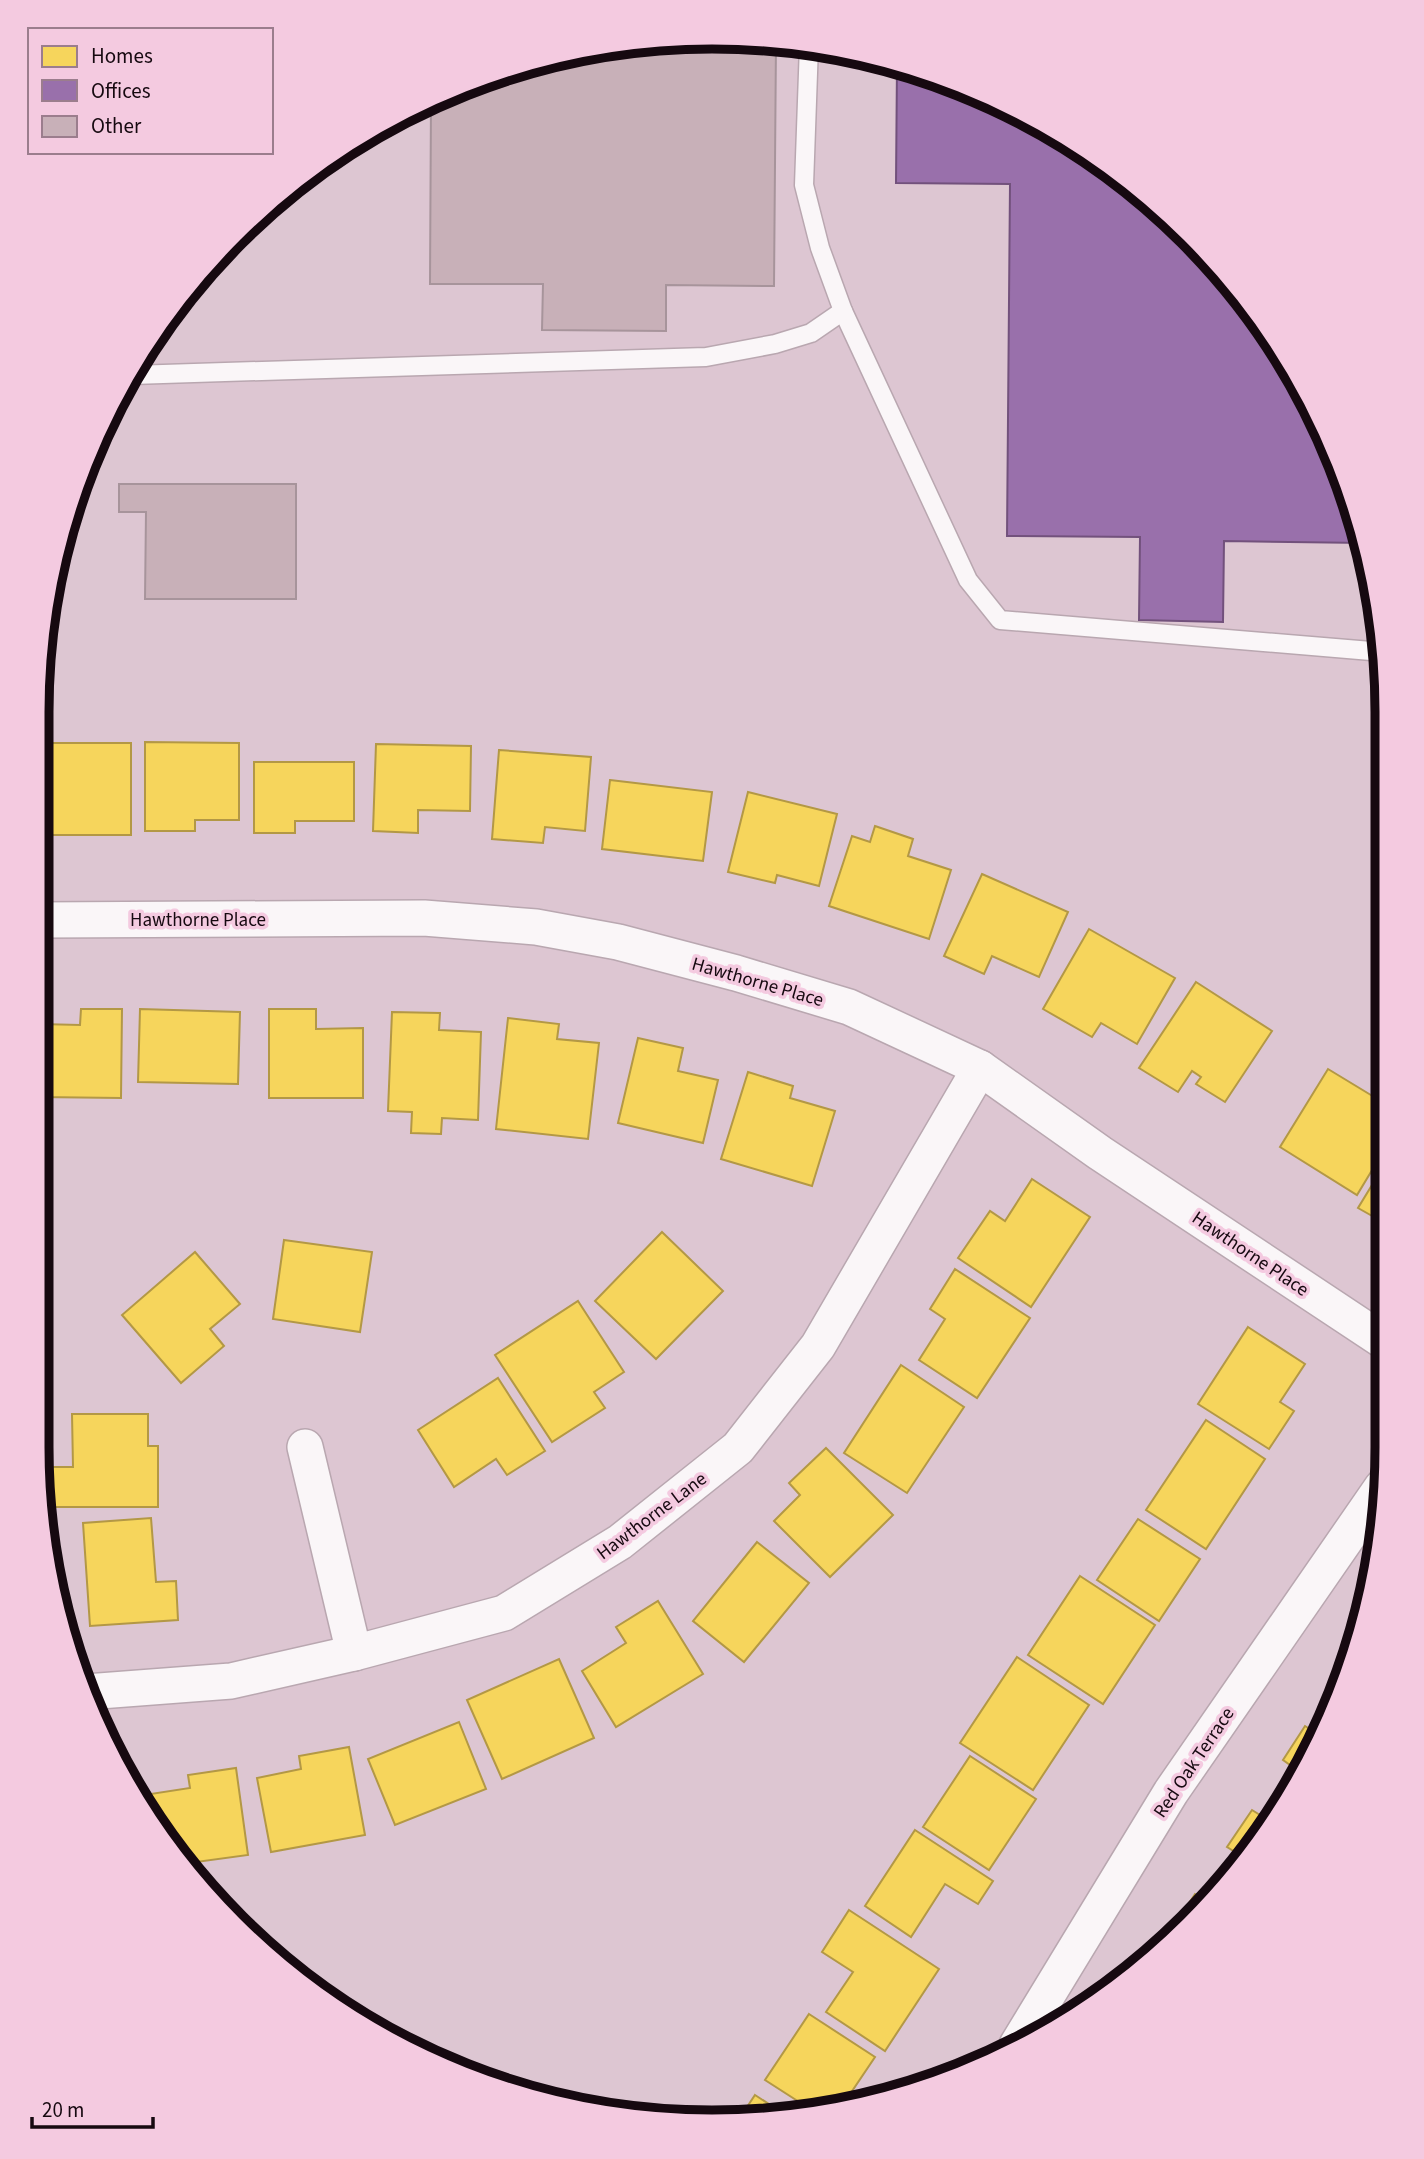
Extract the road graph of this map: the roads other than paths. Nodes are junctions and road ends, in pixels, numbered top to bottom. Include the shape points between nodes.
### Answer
1 (809, 57) edge
2 (843, 311) junction
3 (141, 375) edge
4 (1372, 651) edge
5 (49, 920) edge
6 (980, 1068) junction
7 (1375, 1335) edge
8 (305, 1447) dead end
9 (1373, 1500) edge
10 (354, 1653) junction
11 (95, 1691) edge
12 (1026, 2031) edge

1 - 2 lane via 804,185
2 - 3 lane via 811,332 706,357
2 - 4 lane via 968,580 1000,620
5 - 6 street, Hawthorne Place via 424,918 536,927 736,972 849,1007
6 - 7 street, Hawthorne Place
6 - 10 street, Hawthorne Lane via 818,1346 738,1448 620,1542 503,1612
8 - 10 street
9 - 12 street, Red Oak Terrace via 1171,1792
10 - 11 street, Hawthorne Lane via 231,1681

